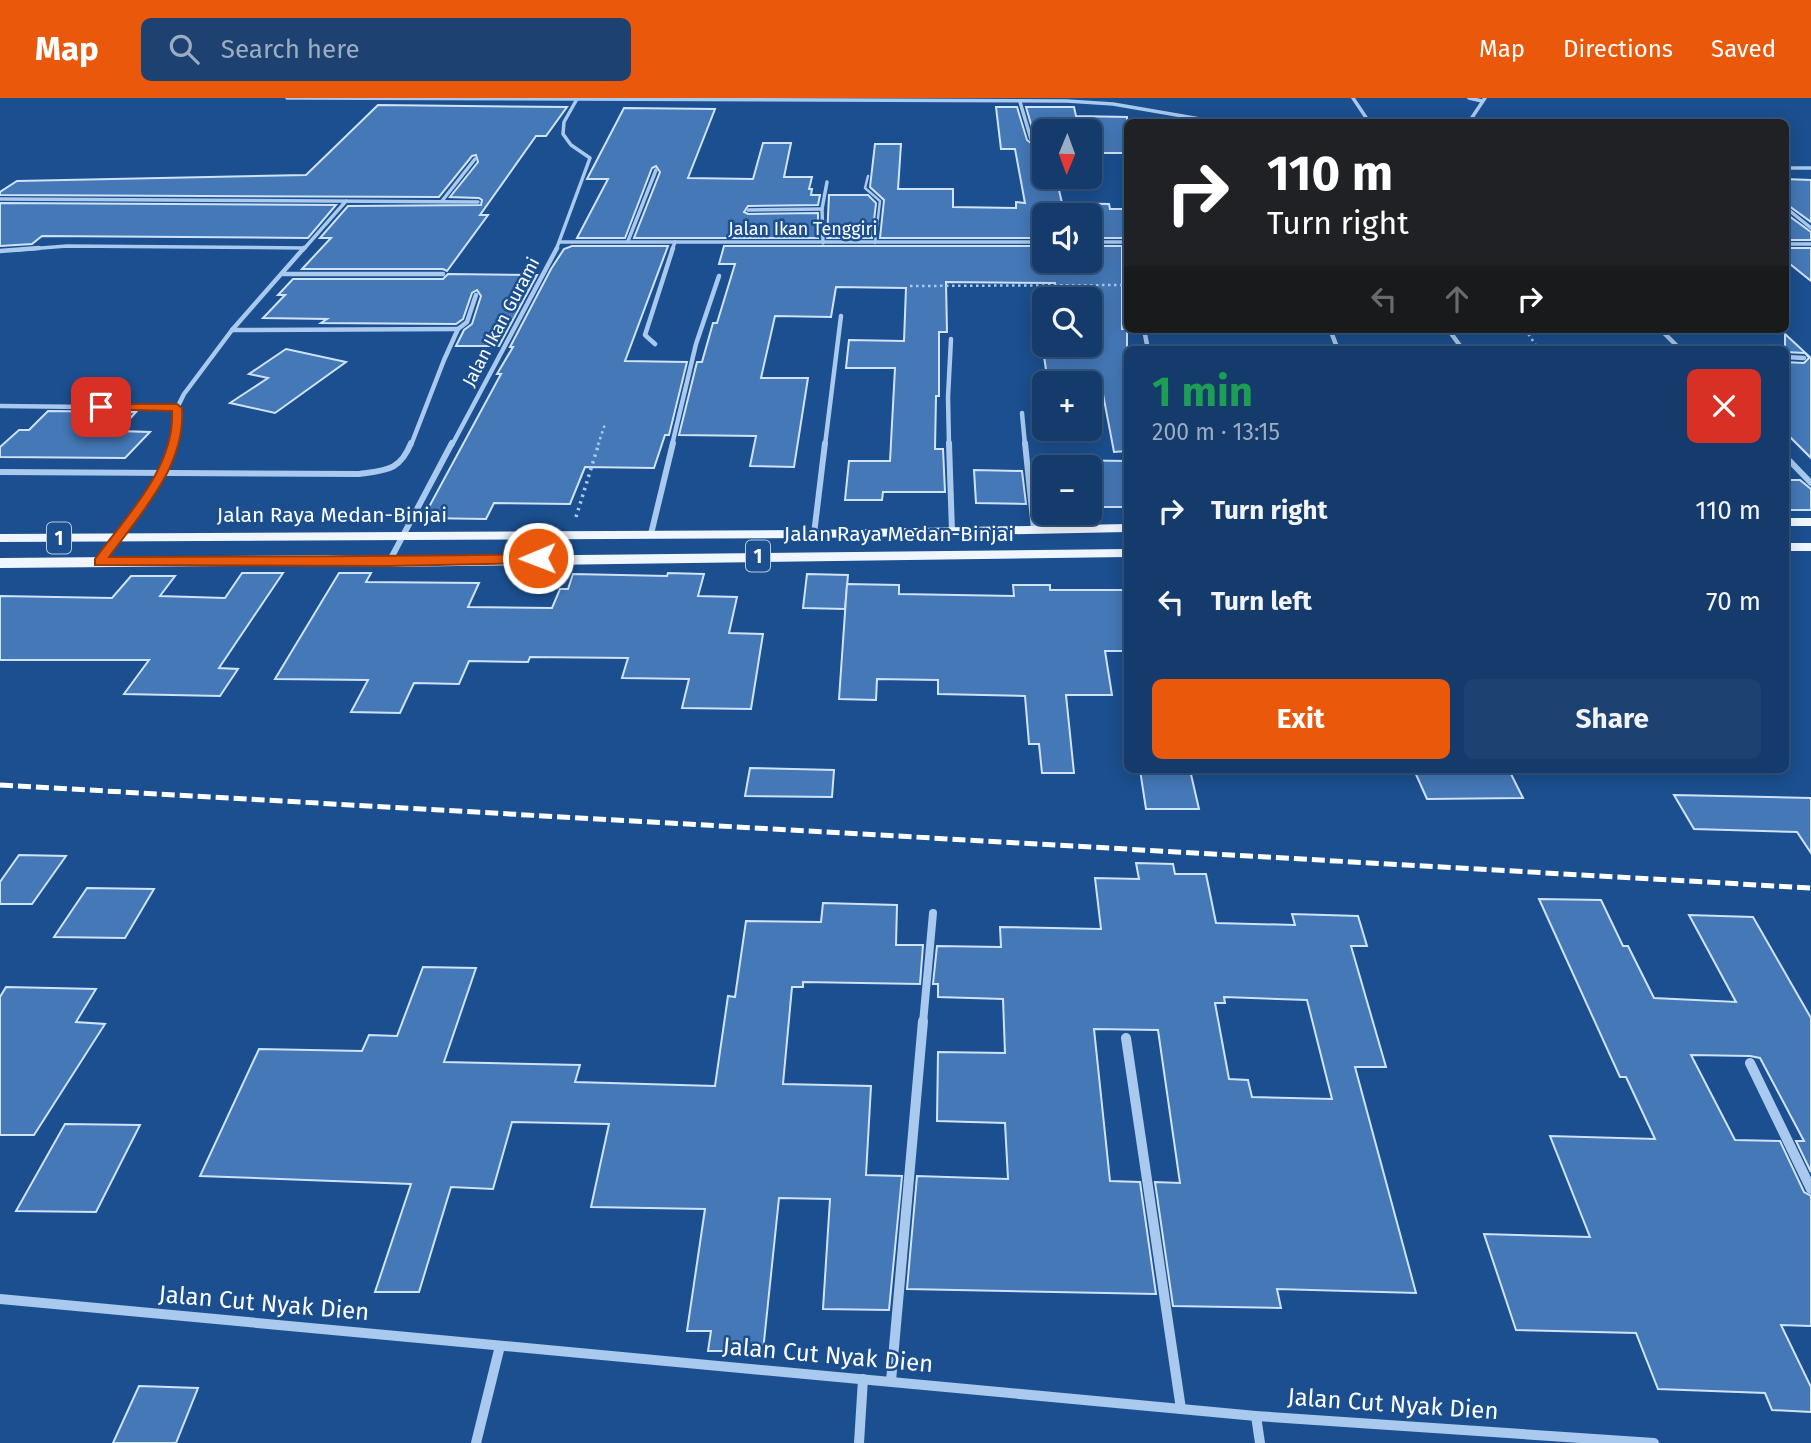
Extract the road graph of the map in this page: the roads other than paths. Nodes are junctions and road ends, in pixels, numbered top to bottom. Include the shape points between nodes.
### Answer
1 (287, 98) edge
2 (403, 98) edge
3 (1353, 98) edge
4 (1468, 98) edge
5 (578, 99) edge
6 (1484, 100) edge
7 (1020, 102) junction
8 (1194, 119) edge
9 (1366, 119) edge
10 (1471, 119) edge
11 (1031, 139) dead end
12 (475, 159) dead end
13 (1789, 167) edge
14 (1811, 168) edge
15 (656, 170) dead end
16 (868, 176) dead end
17 (827, 181) dead end
18 (0, 199) edge
19 (346, 201) junction
20 (442, 201) junction
21 (478, 202) dead end
22 (822, 209) junction
23 (748, 210) dead end
24 (1789, 210) edge
25 (1811, 228) edge
26 (561, 242) junction
27 (628, 242) junction
28 (675, 242) junction
29 (1032, 242) edge
30 (1102, 242) edge
31 (1124, 242) edge
32 (822, 243) junction
33 (875, 243) junction
34 (1789, 244) edge
35 (1811, 244) edge
36 (305, 247) junction
37 (0, 251) edge
38 (283, 274) junction
39 (443, 274) dead end
40 (719, 276) dead end
41 (476, 295) dead end
42 (841, 316) dead end
43 (458, 328) junction
44 (232, 330) junction
45 (1664, 333) edge
46 (951, 340) dead end
47 (655, 344) dead end
48 (1677, 346) edge
49 (1789, 357) edge
50 (1804, 358) dead end
51 (0, 406) edge
52 (177, 408) junction
53 (1022, 413) dead end
54 (1789, 460) edge
55 (0, 472) edge
56 (162, 475) junction
57 (1811, 483) edge
58 (1789, 522) edge
59 (1811, 522) edge
60 (1124, 528) edge
61 (1034, 529) junction
62 (952, 531) junction
63 (651, 534) junction
64 (814, 534) junction
65 (402, 536) junction
66 (118, 537) junction
67 (0, 538) edge
68 (1789, 547) edge
69 (1811, 547) edge
70 (1124, 553) edge
71 (99, 562) junction
72 (389, 562) junction
73 (0, 563) edge
74 (933, 913) dead end
75 (1126, 1038) dead end
76 (1750, 1063) dead end
77 (1811, 1189) edge
78 (0, 1299) edge
79 (499, 1346) junction
80 (863, 1379) junction
81 (891, 1381) junction
82 (1181, 1409) junction
83 (1256, 1416) junction
84 (1630, 1442) edge
85 (476, 1443) edge
86 (859, 1443) edge
87 (1260, 1443) edge
88 (1654, 1443) edge

1 - 2 street
2 - 5 street
3 - 9 street
4 - 6 street
5 - 7 street
5 - 26 street, Jalan Ikan Gurami via 562,123 562,134 590,158
6 - 10 street
7 - 8 street via 1102,103
7 - 11 street
12 - 20 street
13 - 14 street
15 - 27 street
16 - 33 lane via 865,188 880,201
17 - 22 street
18 - 19 street
19 - 20 street
19 - 36 street
20 - 21 street
22 - 23 street
22 - 32 street
24 - 25 street
26 - 27 street, Jalan Ikan Tenggiri
26 - 65 street, Jalan Ikan Gurami
27 - 28 street, Jalan Ikan Tenggiri
28 - 32 street, Jalan Ikan Tenggiri
28 - 47 street via 645,335
29 - 33 street, Jalan Ikan Tenggiri
30 - 31 street
32 - 33 street, Jalan Ikan Tenggiri
34 - 35 street
36 - 37 street via 67,246
36 - 38 street
38 - 39 street
38 - 44 street
40 - 63 street via 696,344
41 - 43 street via 467,322
42 - 64 street
43 - 44 street
43 - 56 street via 405,459 391,469 359,474
44 - 52 street
45 - 48 street
46 - 62 street
49 - 50 street
51 - 52 street
52 - 56 street via 178,423
53 - 61 street
54 - 57 street
55 - 56 street
56 - 66 street
58 - 59 main road
60 - 61 main road, Jalan Raya Medan-Binjai / 1
61 - 62 main road, Jalan Raya Medan-Binjai / 1
62 - 64 main road, Jalan Raya Medan-Binjai / 1
63 - 64 main road, Jalan Raya Medan-Binjai / 1
63 - 65 main road, Jalan Raya Medan-Binjai / 1
65 - 66 main road, Jalan Raya Medan-Binjai / 1
65 - 72 street, Jalan Ikan Gurami
66 - 67 main road, Jalan Raya Medan-Binjai / 1
66 - 71 street
68 - 69 main road
70 - 72 main road, Jalan Raya Medan-Binjai / 1
71 - 72 main road, Jalan Raya Medan-Binjai / 1
71 - 73 main road, Jalan Raya Medan-Binjai / 1
74 - 81 street
75 - 82 street
76 - 77 street
78 - 79 street, Jalan Cut Nyak Dien
79 - 80 street, Jalan Cut Nyak Dien
79 - 85 street
80 - 81 street, Jalan Cut Nyak Dien
80 - 86 street
81 - 82 street, Jalan Cut Nyak Dien
82 - 83 street, Jalan Cut Nyak Dien
83 - 84 street, Jalan Cut Nyak Dien
83 - 87 street
84 - 88 street, Jalan Cut Nyak Dien

